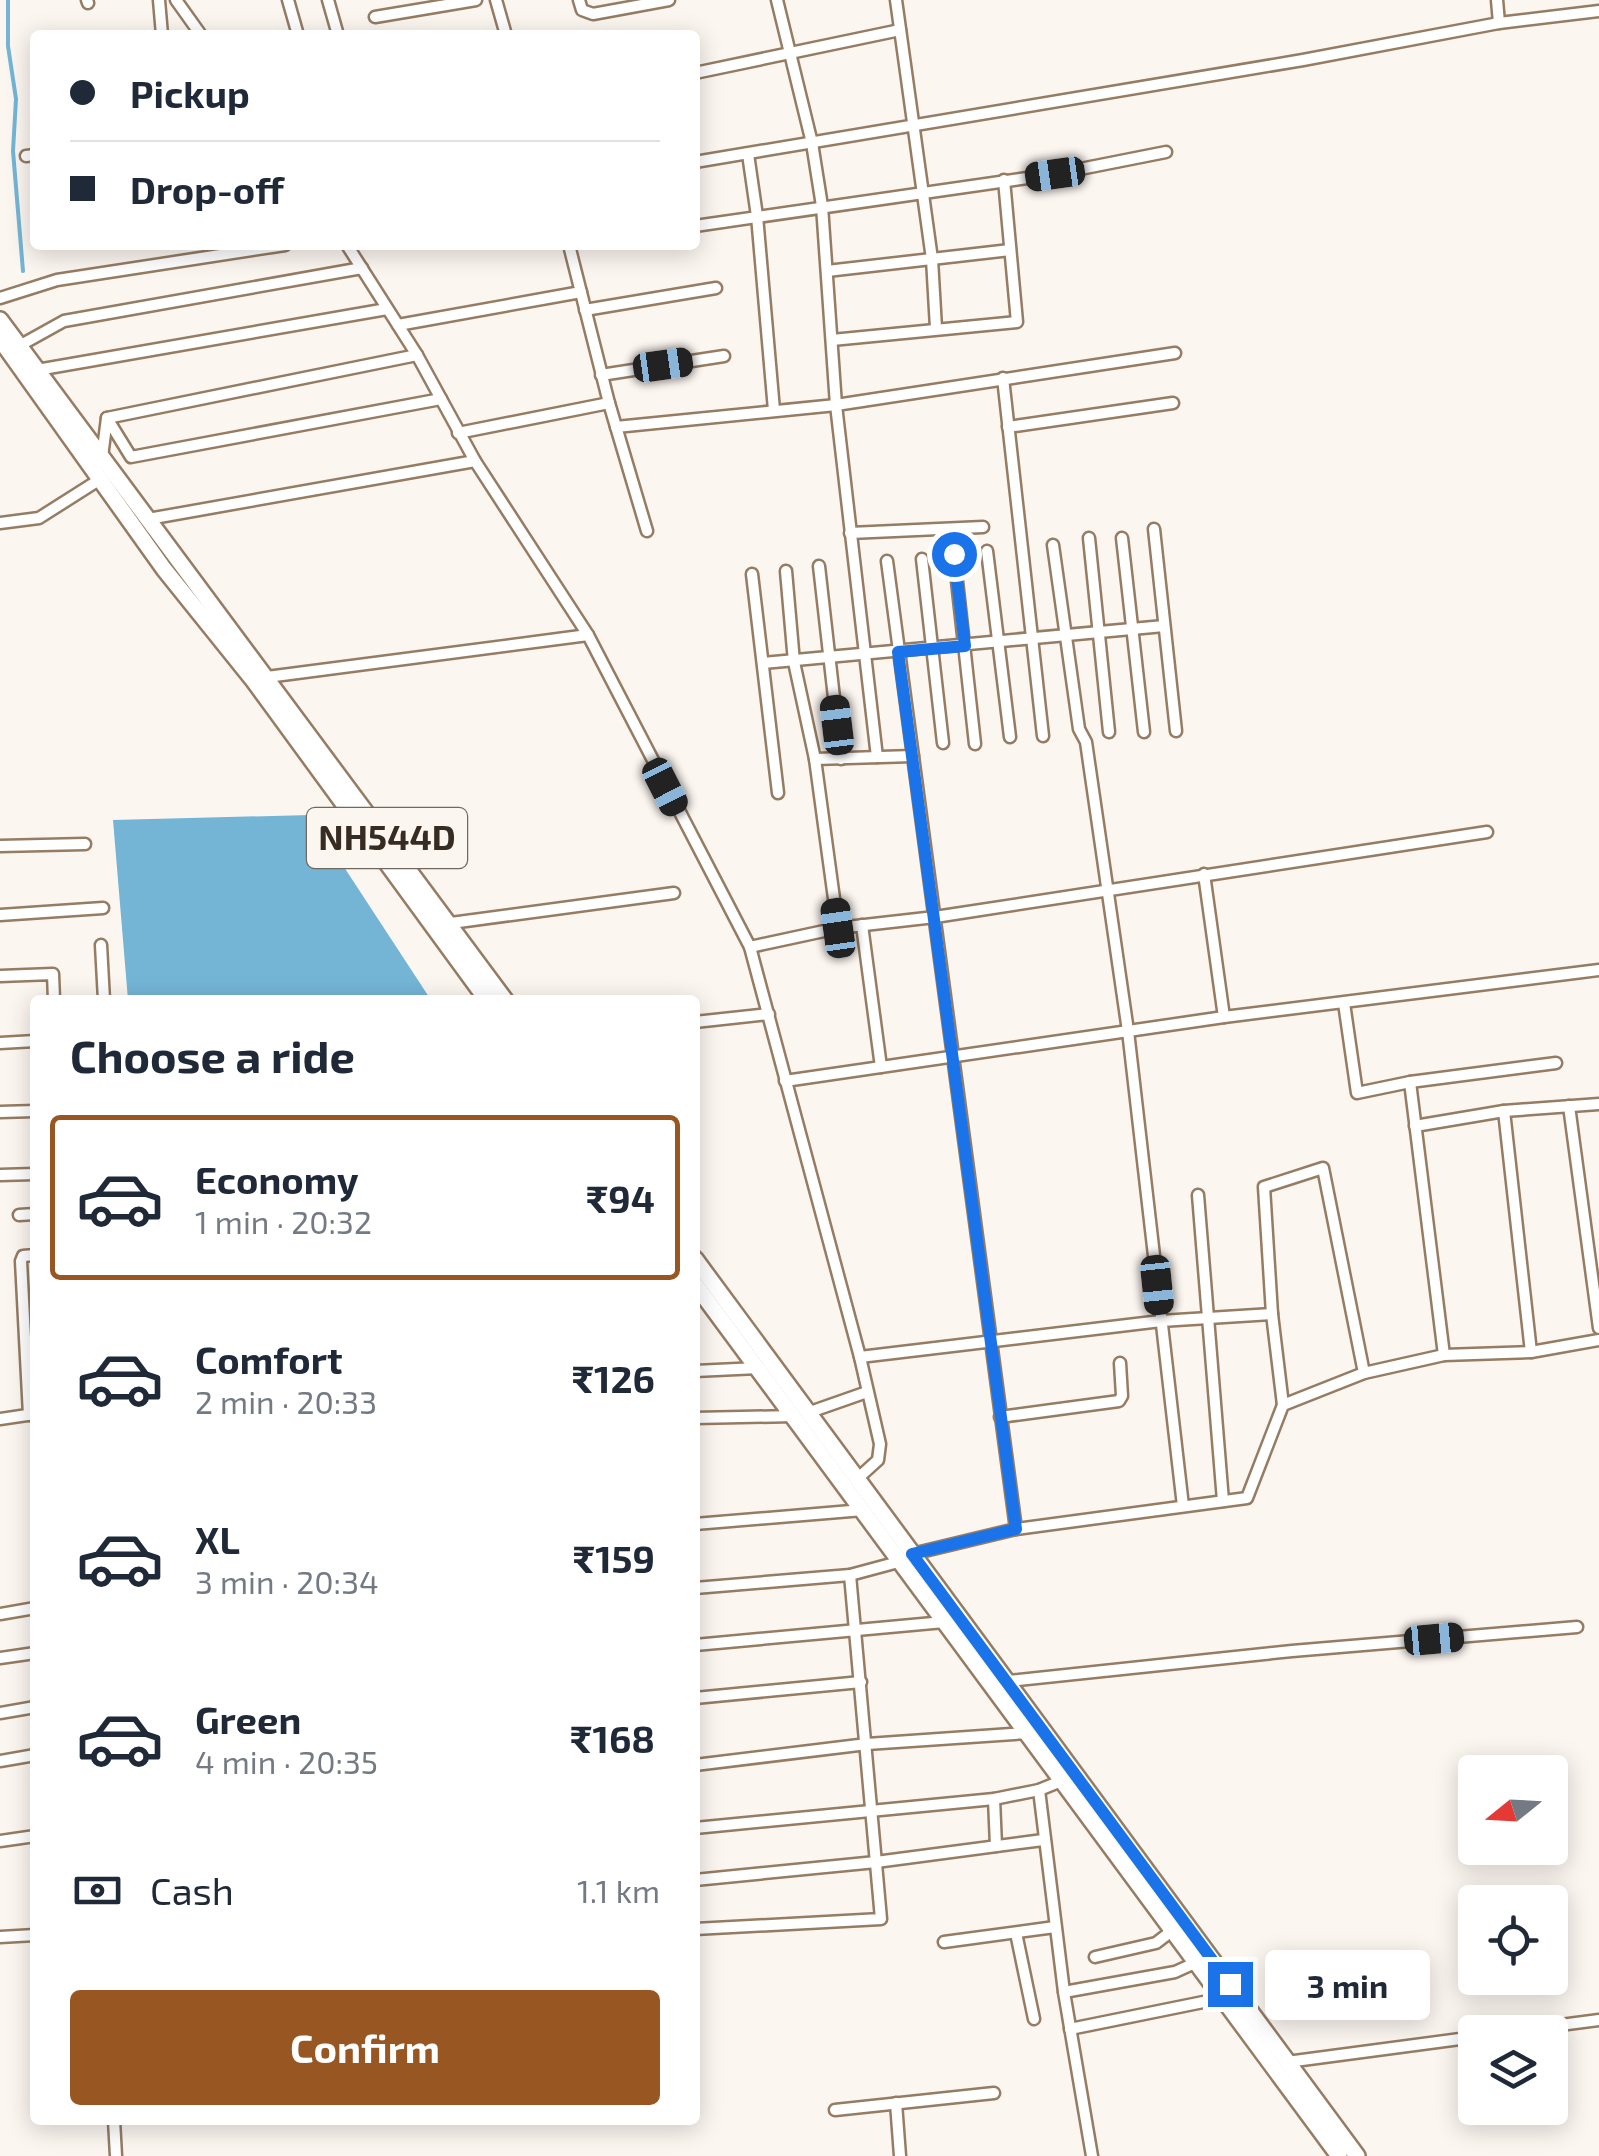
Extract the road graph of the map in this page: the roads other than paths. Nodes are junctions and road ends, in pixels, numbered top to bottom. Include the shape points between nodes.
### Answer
1 (159, 0) edge
2 (176, 0) edge
3 (288, 0) edge
4 (328, 0) edge
5 (476, 0) edge
6 (496, 0) edge
7 (579, 0) edge
8 (669, 0) edge
9 (777, 0) edge
10 (896, 0) edge
11 (1497, 0) edge
12 (1599, 11) edge
13 (375, 17) dead end
14 (1499, 23) junction
15 (162, 30) edge
16 (197, 30) edge
17 (297, 30) edge
18 (337, 30) edge
19 (505, 30) edge
20 (900, 30) junction
21 (792, 54) junction
22 (700, 72) edge
23 (914, 124) junction
24 (812, 144) junction
25 (1166, 152) dead end
26 (748, 154) junction
27 (700, 161) edge
28 (1004, 180) junction
29 (923, 191) junction
30 (822, 206) junction
31 (757, 216) junction
32 (700, 225) edge
33 (189, 250) edge
34 (252, 250) edge
35 (350, 250) edge
36 (574, 250) edge
37 (1010, 250) junction
38 (190, 259) junction
39 (932, 259) junction
40 (362, 268) junction
41 (826, 271) junction
42 (716, 288) dead end
43 (581, 292) junction
44 (0, 298) edge
45 (387, 309) junction
46 (585, 310) junction
47 (0, 320) edge
48 (398, 325) junction
49 (936, 328) junction
50 (0, 338) edge
51 (832, 340) junction
52 (19, 346) junction
53 (1176, 353) dead end
54 (418, 355) junction
55 (724, 356) dead end
56 (37, 370) junction
57 (601, 375) junction
58 (1003, 378) junction
59 (442, 399) junction
60 (609, 403) junction
61 (1173, 403) dead end
62 (836, 405) junction
63 (774, 410) junction
64 (107, 418) junction
65 (1008, 426) junction
66 (616, 428) junction
67 (458, 434) junction
68 (102, 458) junction
69 (474, 461) junction
70 (102, 478) junction
71 (148, 519) junction
72 (0, 523) edge
73 (982, 526) dead end
74 (1154, 529) dead end
75 (647, 531) dead end
76 (850, 533) junction
77 (1089, 538) dead end
78 (1122, 538) dead end
79 (1053, 544) dead end
80 (987, 551) dead end
81 (954, 554) dead end
82 (922, 558) dead end
83 (887, 561) dead end
84 (820, 566) dead end
85 (786, 571) dead end
86 (752, 574) dead end
87 (1164, 626) junction
88 (1132, 630) junction
89 (1097, 632) junction
90 (1064, 635) junction
91 (588, 636) junction
92 (1030, 639) junction
93 (998, 642) junction
94 (965, 646) junction
95 (932, 648) junction
96 (898, 652) junction
97 (864, 656) junction
98 (829, 658) junction
99 (763, 662) junction
100 (794, 662) junction
101 (268, 677) junction
102 (1176, 730) dead end
103 (1109, 732) dead end
104 (1144, 732) dead end
105 (1044, 736) dead end
106 (1010, 737) dead end
107 (943, 744) dead end
108 (976, 744) dead end
109 (913, 756) junction
110 (877, 757) junction
111 (841, 758) junction
112 (814, 760) junction
113 (778, 793) dead end
114 (1487, 832) dead end
115 (86, 844) dead end
116 (0, 846) edge
117 (1204, 874) junction
118 (1106, 890) junction
119 (674, 893) dead end
120 (102, 908) dead end
121 (0, 915) edge
122 (935, 917) junction
123 (451, 924) junction
124 (862, 925) junction
125 (838, 928) junction
126 (100, 944) dead end
127 (750, 948) junction
128 (1599, 970) edge
129 (0, 976) edge
130 (54, 995) edge
131 (104, 995) edge
132 (483, 995) edge
133 (501, 995) edge
134 (1344, 1003) junction
135 (768, 1014) junction
136 (1224, 1017) junction
137 (700, 1021) edge
138 (1128, 1031) junction
139 (30, 1041) edge
140 (0, 1043) edge
141 (954, 1059) junction
142 (1556, 1063) dead end
143 (881, 1067) junction
144 (785, 1081) junction
145 (1410, 1082) junction
146 (1599, 1104) edge
147 (1569, 1106) junction
148 (30, 1111) edge
149 (1504, 1111) junction
150 (0, 1112) edge
151 (1415, 1126) junction
152 (30, 1174) edge
153 (0, 1176) edge
154 (1198, 1195) dead end
155 (19, 1214) dead end
156 (30, 1214) edge
157 (30, 1255) edge
158 (700, 1266) edge
159 (700, 1303) edge
160 (1272, 1314) junction
161 (1209, 1317) junction
162 (1161, 1321) junction
163 (1599, 1328) edge
164 (1599, 1340) edge
165 (992, 1342) junction
166 (1532, 1352) junction
167 (1444, 1355) junction
168 (860, 1357) junction
169 (1120, 1363) dead end
170 (758, 1368) junction
171 (700, 1371) edge
172 (1364, 1373) junction
173 (30, 1386) edge
174 (867, 1392) junction
175 (1283, 1405) junction
176 (30, 1414) edge
177 (802, 1414) junction
178 (1000, 1417) junction
179 (700, 1418) edge
180 (0, 1419) edge
181 (857, 1479) junction
182 (1223, 1500) junction
183 (1183, 1506) junction
184 (864, 1510) junction
185 (700, 1524) edge
186 (1016, 1529) junction
187 (907, 1558) junction
188 (850, 1575) junction
189 (700, 1588) edge
190 (30, 1609) edge
191 (0, 1614) edge
192 (944, 1622) junction
193 (1576, 1626) dead end
194 (856, 1629) junction
195 (700, 1645) edge
196 (30, 1655) edge
197 (0, 1658) edge
198 (1009, 1681) junction
199 (861, 1682) junction
200 (700, 1698) edge
201 (30, 1709) edge
202 (0, 1713) edge
203 (1029, 1733) junction
204 (867, 1744) junction
205 (30, 1756) edge
206 (0, 1761) edge
207 (700, 1764) edge
208 (1061, 1781) junction
209 (1039, 1790) junction
210 (994, 1799) junction
211 (873, 1810) junction
212 (700, 1827) edge
213 (30, 1837) edge
214 (1044, 1840) junction
215 (0, 1842) edge
216 (996, 1846) junction
217 (876, 1862) junction
218 (700, 1880) edge
219 (1055, 1928) junction
220 (700, 1930) edge
221 (1174, 1930) junction
222 (1016, 1932) junction
223 (30, 1934) edge
224 (0, 1936) edge
225 (944, 1942) dead end
226 (1096, 1957) dead end
227 (1197, 1962) junction
228 (1064, 1992) junction
229 (1223, 1998) junction
230 (1034, 2019) dead end
231 (1599, 2020) edge
232 (1568, 2024) edge
233 (1070, 2030) junction
234 (1458, 2039) edge
235 (1287, 2062) junction
236 (994, 2092) dead end
237 (896, 2103) junction
238 (835, 2110) dead end
239 (114, 2125) edge
240 (116, 2156) edge
241 (900, 2156) edge
242 (1092, 2156) edge
243 (1338, 2156) edge
244 (1357, 2156) edge

1 - 15 street
2 - 16 street
3 - 17 street
4 - 18 street
5 - 13 street
6 - 19 street
7 - 8 street via 593,14
9 - 21 street
10 - 20 street
11 - 14 street
12 - 14 street
14 - 23 street
20 - 21 street
20 - 23 street
21 - 22 street
21 - 24 street
23 - 24 street
23 - 29 street
24 - 26 street
24 - 30 street
25 - 28 street
26 - 27 street
26 - 31 street
28 - 29 street
28 - 37 street
29 - 30 street
29 - 39 street
30 - 31 street
30 - 41 street
31 - 32 street
31 - 63 street
33 - 38 street
34 - 38 street
35 - 40 street
36 - 43 street
37 - 39 street
37 - 49 street via 1017,322
38 - 44 street via 58,280
39 - 41 street
39 - 49 street
40 - 45 street
40 - 52 street via 64,321
41 - 51 street
42 - 46 street
43 - 46 street
43 - 48 street
45 - 48 street
45 - 56 street
46 - 57 street
47 - 52 highway, NH544D
48 - 54 street
49 - 51 street
50 - 70 highway, NH544D
51 - 62 street
52 - 56 highway, NH544D
53 - 58 street
54 - 59 street
54 - 64 street
55 - 57 street
56 - 68 highway, NH544D
57 - 60 street
58 - 62 street
58 - 65 street
59 - 64 street via 130,457
59 - 67 street
60 - 66 street
60 - 67 street
61 - 65 street
62 - 63 street
62 - 76 street
63 - 66 street
64 - 68 street
65 - 92 street
66 - 75 street
67 - 69 street
68 - 71 highway, NH544D
69 - 71 street
69 - 91 street
70 - 72 street via 39,518
70 - 132 highway, NH544D
71 - 101 highway, NH544D
73 - 76 street
74 - 87 street
76 - 97 street
77 - 89 street
78 - 88 street
79 - 90 street
80 - 93 street
81 - 94 street
82 - 95 street
83 - 96 street
84 - 98 street
85 - 100 street
86 - 99 street
87 - 88 street
87 - 102 street
88 - 89 street
88 - 104 street
89 - 90 street
89 - 103 street
90 - 92 street
90 - 118 street
91 - 101 street
91 - 127 street
92 - 93 street
92 - 105 street
93 - 94 street
93 - 106 street
94 - 95 street
94 - 108 street
95 - 96 street
95 - 107 street
96 - 97 street
96 - 109 street
97 - 98 street
97 - 110 street
98 - 100 street
98 - 111 street
99 - 100 street
99 - 113 street
100 - 112 street
101 - 123 highway, NH544D
109 - 110 street
109 - 122 street
110 - 111 street
111 - 112 street
112 - 125 street
114 - 117 street
115 - 116 street
117 - 118 street
117 - 136 street
118 - 122 street
118 - 138 street
119 - 123 street
120 - 121 street
122 - 124 street
122 - 141 street
123 - 133 highway, NH544D
124 - 125 street
124 - 143 street
125 - 127 street
126 - 131 street
127 - 135 street
128 - 134 street
129 - 130 street via 53,974
134 - 136 street
134 - 145 street via 1357,1093
135 - 137 street
135 - 144 street
136 - 138 street
138 - 141 street
138 - 162 street
139 - 140 street
141 - 143 street
141 - 165 street
142 - 145 street
143 - 144 street
144 - 168 street
145 - 151 street
146 - 147 street
147 - 149 street
147 - 163 street
148 - 150 street
149 - 151 street
149 - 166 street
151 - 167 street
152 - 153 street
154 - 161 street
155 - 156 street
157 - 173 street via 21,1261
158 - 177 highway
159 - 170 highway
160 - 161 street
160 - 172 street via 1264,1187 1323,1168
160 - 175 street
161 - 162 street
161 - 182 street
162 - 165 street
162 - 183 street
164 - 166 street
165 - 168 street
165 - 178 street
166 - 167 street
167 - 172 street
168 - 174 street
169 - 178 street via 1119,1401
170 - 171 street
170 - 177 highway
172 - 175 street
174 - 177 street
174 - 181 street via 880,1453
175 - 182 street via 1247,1498
176 - 180 street
177 - 179 street
177 - 181 highway
177 - 184 highway
178 - 186 street
181 - 187 highway
182 - 183 street
183 - 186 street
184 - 185 street
184 - 187 highway
186 - 187 street
187 - 188 street
187 - 192 highway
187 - 198 highway
188 - 189 street
188 - 194 street
190 - 191 street
192 - 194 street
192 - 203 highway
193 - 198 street
194 - 195 street
194 - 199 street
196 - 197 street
198 - 235 highway
199 - 200 street
199 - 204 street
201 - 202 street
203 - 204 street
203 - 208 highway
204 - 207 street
204 - 211 street
205 - 206 street
208 - 209 street
208 - 221 highway
209 - 210 street
209 - 214 street
210 - 211 street
210 - 216 street
211 - 212 street
211 - 217 street
213 - 215 street
214 - 216 street
214 - 219 street
216 - 217 street
217 - 218 street
217 - 220 street via 881,1919
219 - 222 street
219 - 228 street
221 - 226 street via 1156,1944
221 - 227 highway
222 - 225 street
222 - 230 street
223 - 224 street
227 - 228 street
227 - 229 highway
228 - 233 street
229 - 233 street
229 - 243 highway
231 - 232 street
233 - 242 street
234 - 235 street
235 - 244 highway
236 - 237 street
237 - 238 street
237 - 241 street
239 - 240 street

